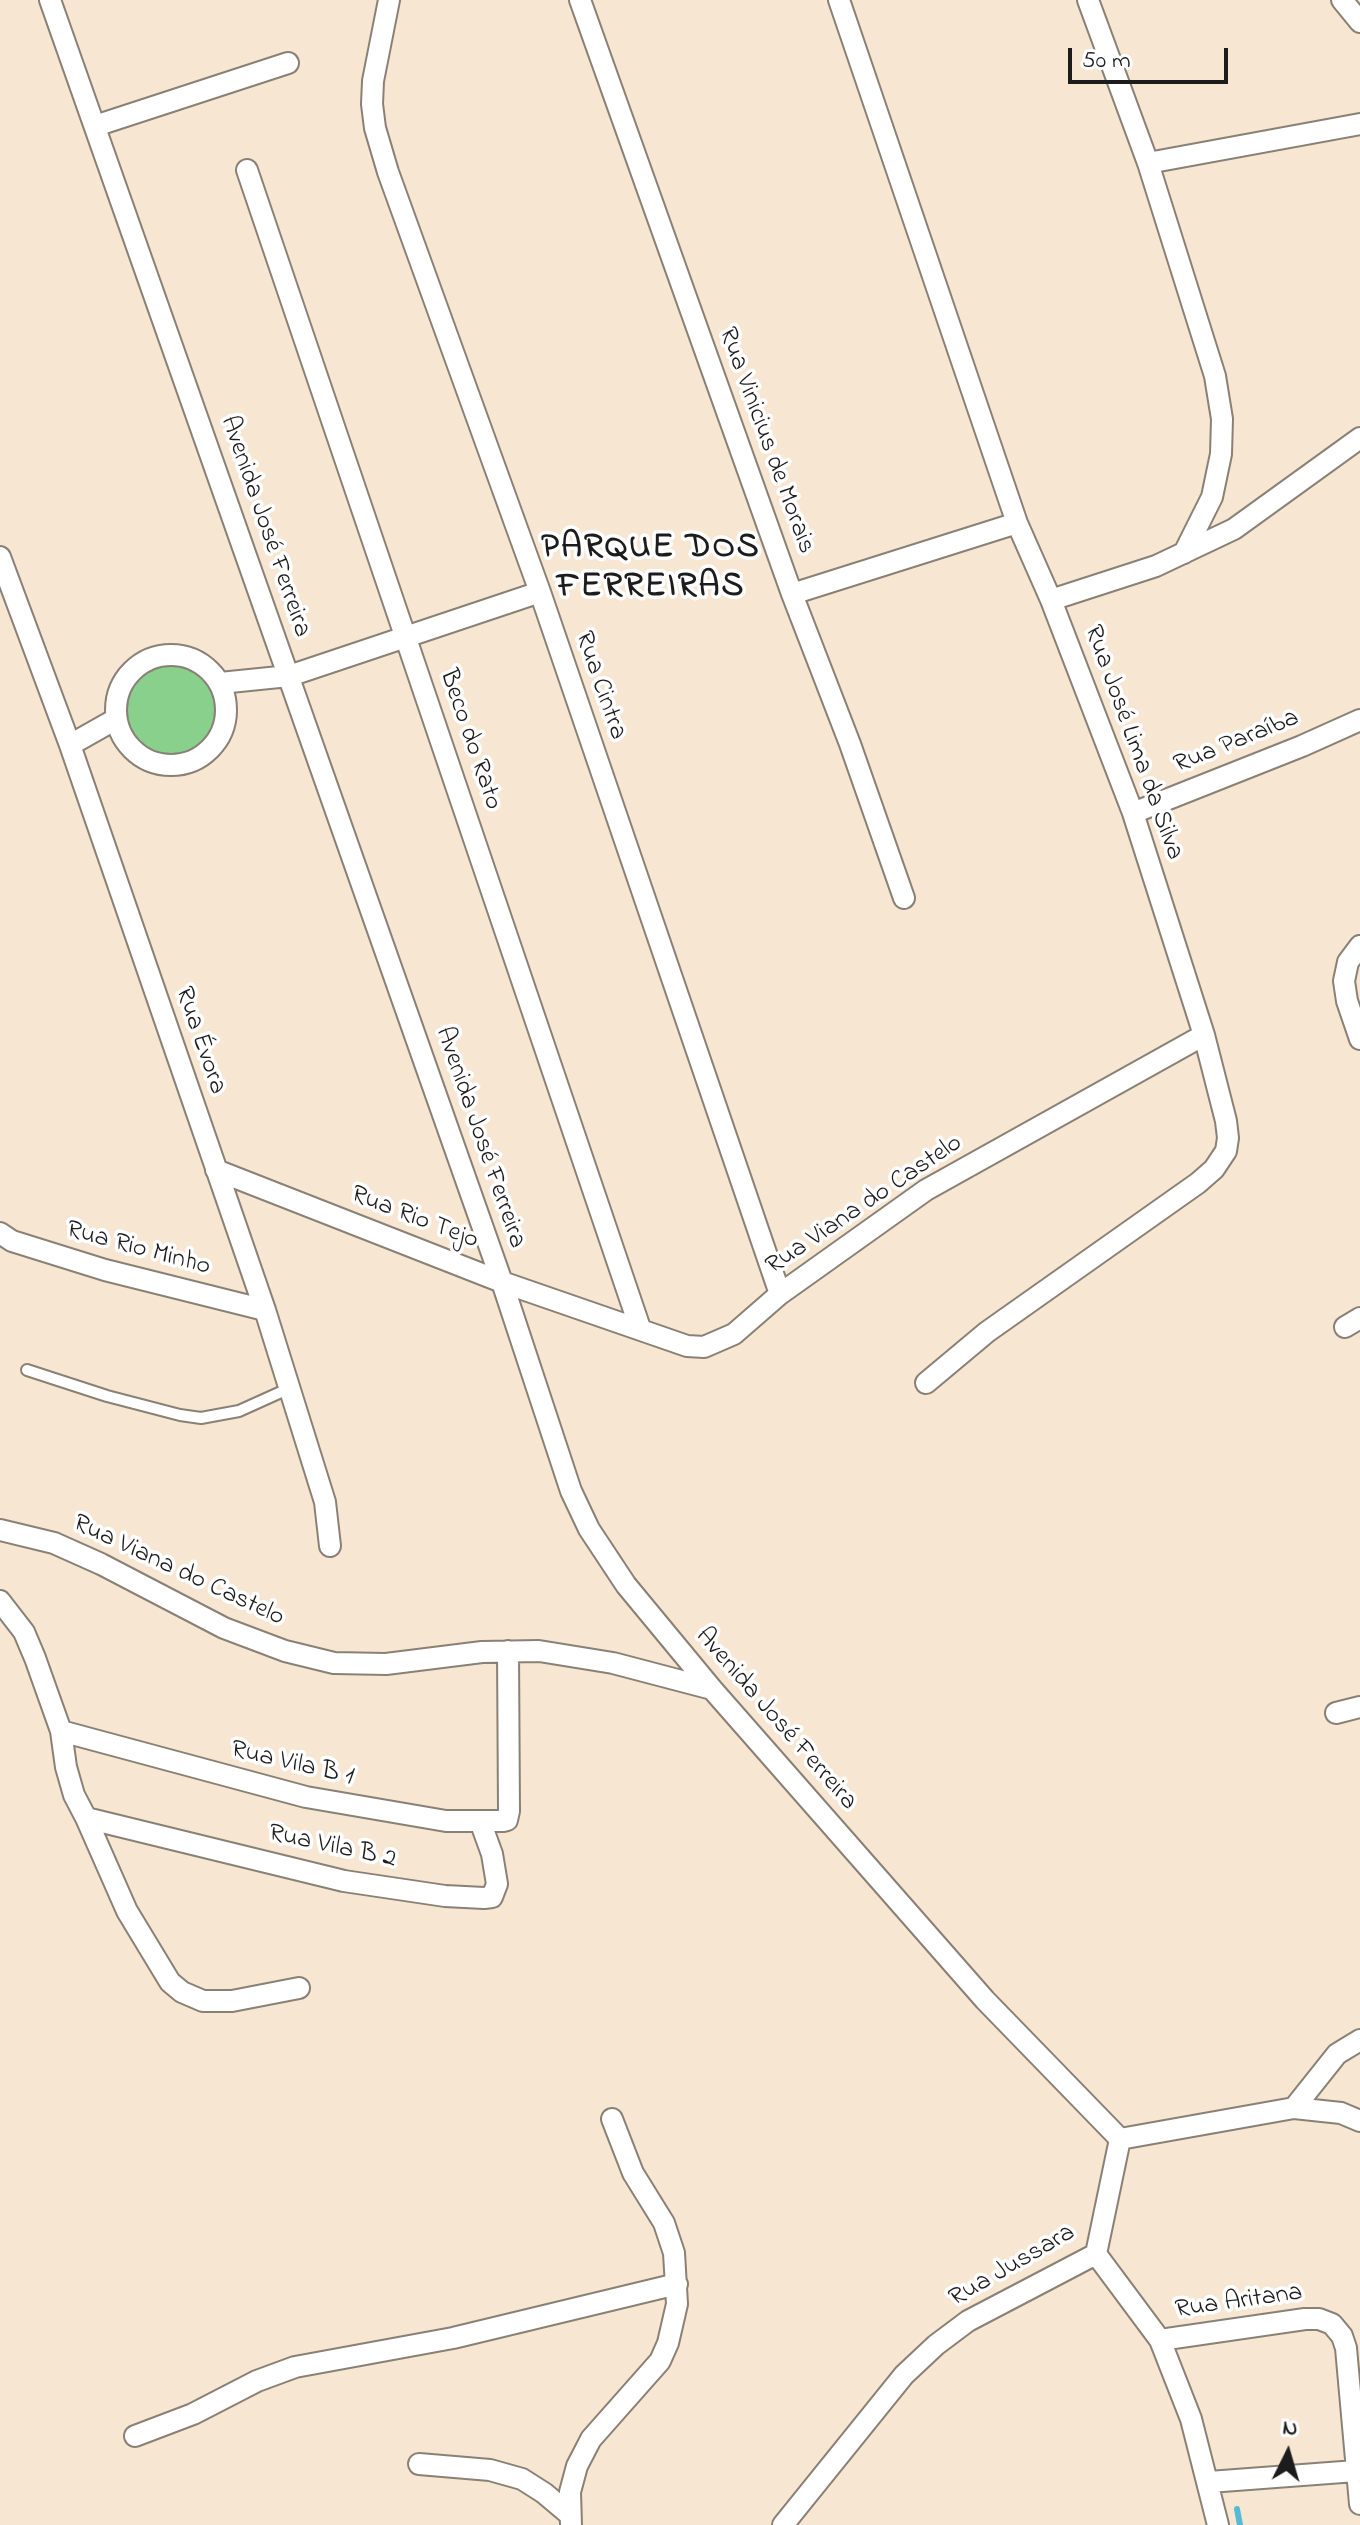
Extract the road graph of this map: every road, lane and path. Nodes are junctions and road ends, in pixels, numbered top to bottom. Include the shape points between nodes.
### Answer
1 (50, 0) edge
2 (389, 0) edge
3 (580, 0) edge
4 (839, 0) edge
5 (1088, 0) edge
6 (1342, 0) edge
7 (1360, 22) edge
8 (288, 63) dead end
9 (1360, 124) edge
10 (95, 126) junction
11 (1148, 163) junction
12 (247, 170) dead end
13 (1360, 438) edge
14 (1017, 523) junction
15 (1184, 553) junction
16 (0, 557) edge
17 (540, 592) junction
18 (792, 594) junction
19 (1051, 600) junction
20 (407, 637) junction
21 (289, 676) junction
22 (220, 683) junction
23 (116, 719) junction
24 (1360, 720) edge
25 (70, 745) junction
26 (1133, 813) junction
27 (904, 898) dead end
28 (1360, 946) edge
29 (1204, 1035) junction
30 (1360, 1039) edge
31 (216, 1170) junction
32 (0, 1233) edge
33 (502, 1282) junction
34 (780, 1294) junction
35 (265, 1310) junction
36 (640, 1328) junction
37 (27, 1370) dead end
38 (926, 1383) dead end
39 (290, 1388) junction
40 (0, 1530) edge
41 (330, 1546) dead end
42 (0, 1601) edge
43 (508, 1651) junction
44 (712, 1689) junction
45 (1360, 1707) edge
46 (1336, 1713) dead end
47 (61, 1731) junction
48 (86, 1818) junction
49 (480, 1821) junction
50 (299, 1988) dead end
51 (1360, 2040) edge
52 (1294, 2108) junction
53 (612, 2119) dead end
54 (1360, 2121) edge
55 (1120, 2139) junction
56 (1096, 2254) junction
57 (677, 2284) junction
58 (1160, 2340) junction
59 (135, 2436) dead end
60 (419, 2464) dead end
61 (1356, 2471) junction
62 (1209, 2482) junction
63 (1360, 2504) edge
64 (570, 2520) edge
65 (783, 2525) edge
66 (1218, 2525) edge

1 - 10 street, Avenida José Ferreira
2 - 17 street, Rua Cintra via 373,81 375,128
3 - 18 street, Rua Vinicius de Morais
4 - 14 street, Rua José Lima da Silva
5 - 11 street
6 - 7 street
8 - 10 street
9 - 11 street
10 - 21 street, Avenida José Ferreira
11 - 15 street via 1215,376 1222,419 1212,497
12 - 20 street, Beco do Rato
13 - 15 street via 1234,529
14 - 18 street
14 - 19 street, Rua José Lima da Silva
15 - 19 street
16 - 25 street, Rua Évora
17 - 20 street
17 - 34 street, Rua Cintra
18 - 27 street, Rua Vinicius de Morais
19 - 26 street, Rua José Lima da Silva
20 - 21 street
20 - 36 street, Beco do Rato
21 - 22 street
21 - 33 street, Avenida José Ferreira
22 - 23 street via 195,660 179,655 146,661 122,685
22 - 23 street via 226,709 222,734 212,749 189,762 163,765 147,760 132,750
23 - 25 street
24 - 26 street, Rua Paraíba
25 - 31 street, Rua Évora
26 - 29 street, Rua José Lima da Silva
28 - 30 street via 1348,962 1344,981
29 - 34 street, Rua Viana do Castelo via 926,1190
29 - 38 street, Rua José Lima da Silva via 1228,1138 1214,1169 987,1332
31 - 33 street, Rua Rio Tejo
31 - 35 street, Rua Évora
32 - 35 street, Rua Rio Minho via 105,1270
33 - 36 street, Rua Rio Tejo
33 - 44 street, Avenida José Ferreira via 571,1491 589,1529 626,1585
34 - 36 street, Rua Viana do Castelo via 734,1334 704,1347
35 - 39 street, Rua Évora
37 - 39 lane via 201,1418 239,1411
39 - 41 street, Rua Évora via 325,1502
40 - 43 street, Rua Viana do Castelo via 54,1543 224,1628 334,1663 386,1664
42 - 47 street via 24,1632
43 - 44 street, Rua Viana do Castelo via 576,1656
43 - 49 street, Rua Vila B 1 via 509,1811 507,1820
44 - 55 street, Avenida José Ferreira via 985,2000
45 - 46 street
47 - 48 street via 74,1795
47 - 49 street, Rua Vila B 1 via 306,1797 446,1821
48 - 49 street, Rua Vila B 2 via 344,1881 484,1898 492,1897 497,1884
48 - 50 street via 127,1911 170,1982 182,1992 203,2001 232,2001
51 - 52 street via 1337,2054
52 - 54 street via 1341,2113
52 - 55 street
53 - 57 street via 633,2173 664,2223
55 - 56 street, Rua Jussara
56 - 58 street
56 - 65 street, Rua Jussara via 968,2321 936,2345 904,2375
57 - 59 street via 453,2338 295,2367
57 - 64 street via 677,2304 660,2361 591,2439 570,2492
58 - 61 street, Rua Aritana via 1305,2319 1332,2324 1346,2348
58 - 62 street
60 - 64 street via 490,2470 522,2479
61 - 62 street
61 - 63 street, Rua Aritana
62 - 66 street

